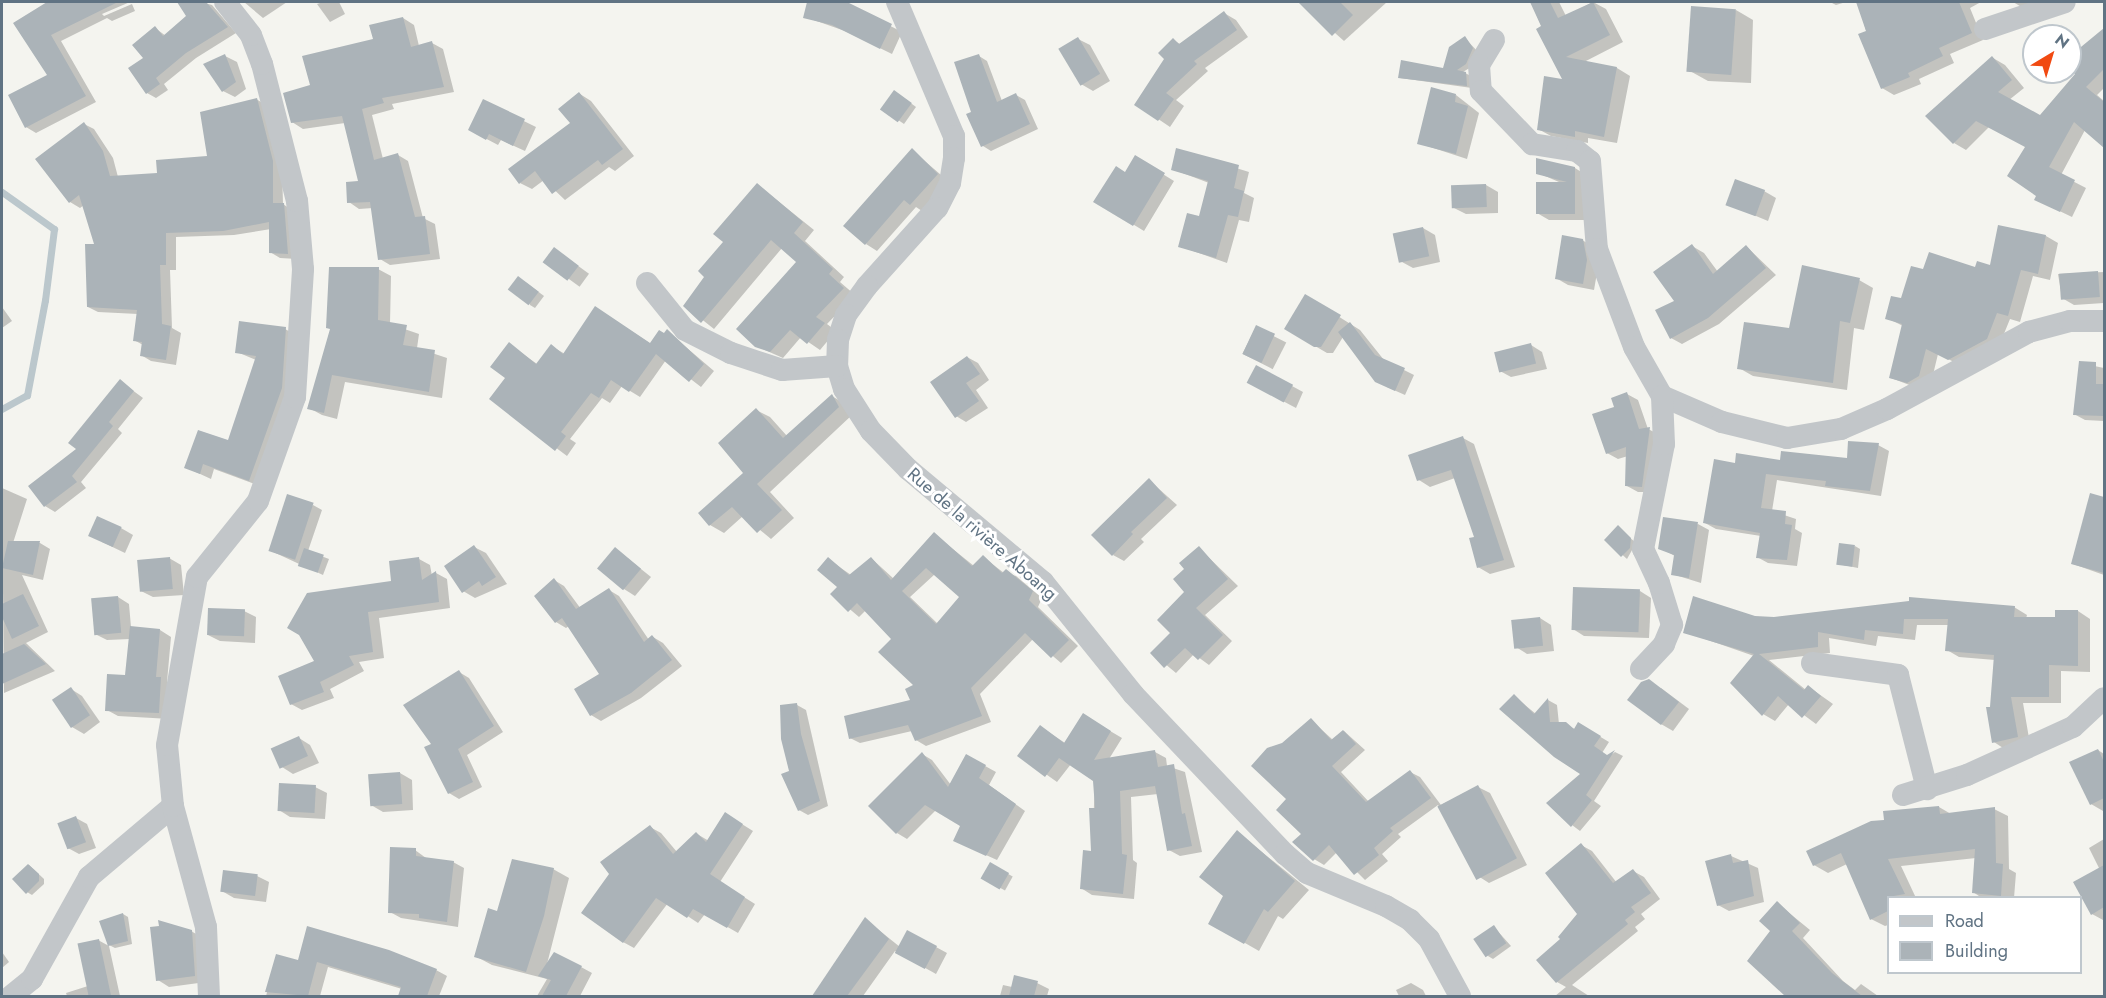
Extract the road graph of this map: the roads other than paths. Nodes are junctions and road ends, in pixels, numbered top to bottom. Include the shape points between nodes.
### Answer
1 (225, 2) edge
2 (897, 2) edge
3 (2065, 2) edge
4 (1985, 29) dead end
5 (1494, 40) dead end
6 (647, 283) dead end
7 (2104, 321) edge
8 (837, 366) junction
9 (1662, 396) junction
10 (1812, 663) dead end
11 (1641, 669) dead end
12 (2104, 698) edge
13 (1927, 789) junction
14 (1903, 795) dead end
15 (173, 806) junction
16 (11, 996) edge
17 (209, 996) edge
18 (1460, 996) edge

1 - 15 street via 252,34 297,201 303,269 295,397 258,501 197,577 167,745
2 - 8 street, Rue de la rivière Aboang via 954,136 950,183 937,208 846,315 838,340
3 - 4 street
5 - 9 street via 1479,65 1480,92 1532,144 1577,152 1590,161 1597,249 1634,348
6 - 8 street via 685,330 731,353 782,370
7 - 9 street via 2070,321 2028,332 1887,409 1841,429 1787,438 1722,422
8 - 18 street, Rue de la rivière Aboang via 844,389 871,431 952,509 1043,582 1133,694 1285,854 1307,873 1410,920 1429,939
9 - 11 street via 1664,444 1642,549 1659,583 1672,625 1664,644
10 - 13 street via 1898,675
12 - 13 street via 2073,727 1967,776
13 - 14 street
15 - 16 street via 89,878 32,979
15 - 17 street via 206,927

